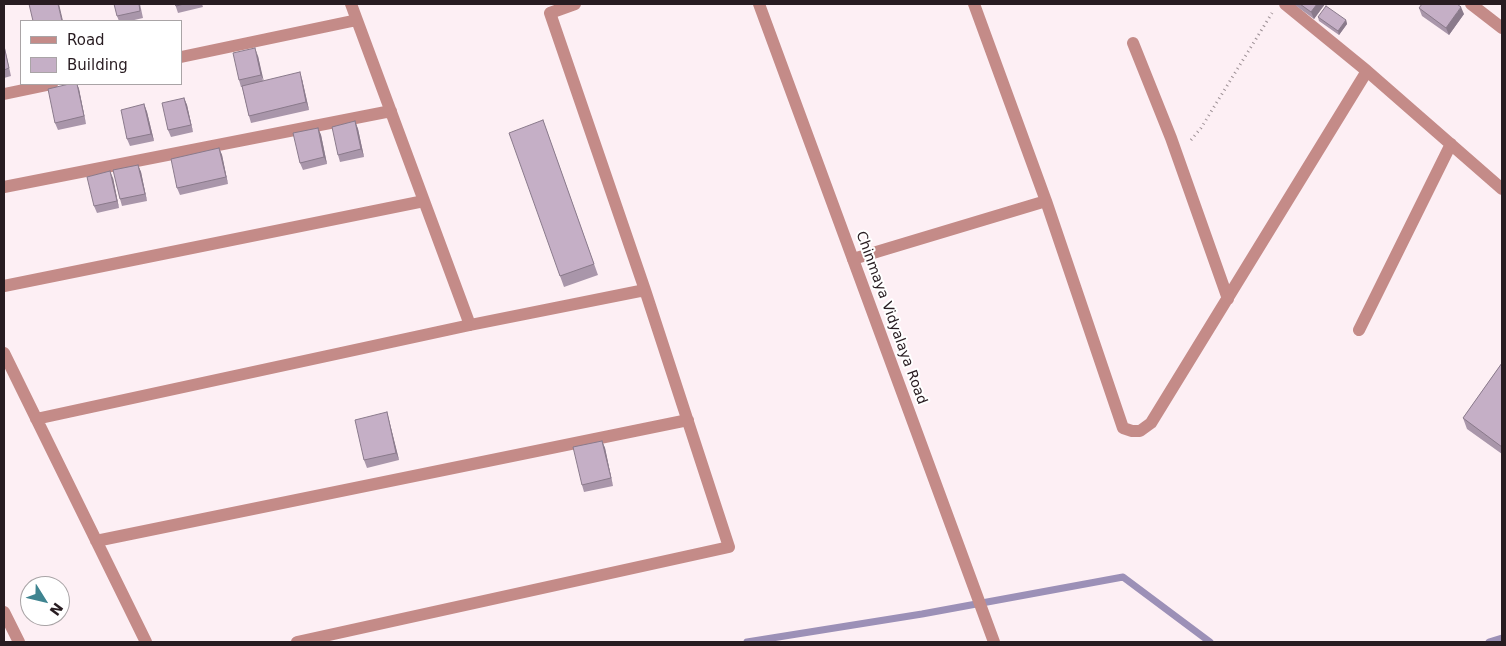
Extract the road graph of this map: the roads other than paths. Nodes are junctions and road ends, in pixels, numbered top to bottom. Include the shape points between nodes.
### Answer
1 (351, 4) edge
2 (575, 4) edge
3 (759, 4) edge
4 (974, 4) edge
5 (1471, 4) edge
6 (1279, 7) edge
7 (357, 20) junction
8 (1502, 28) edge
9 (1133, 43) dead end
10 (182, 56) edge
11 (1367, 71) junction
12 (47, 85) edge
13 (4, 94) edge
14 (391, 111) junction
15 (1451, 144) junction
16 (4, 188) edge
17 (1502, 189) edge
18 (424, 201) junction
19 (1046, 201) junction
20 (853, 259) junction
21 (4, 286) edge
22 (645, 290) junction
23 (1228, 300) junction
24 (470, 325) junction
25 (1359, 330) dead end
26 (4, 353) edge
27 (36, 419) junction
28 (688, 420) junction
29 (96, 541) junction
30 (4, 612) edge
31 (19, 642) edge
32 (146, 642) edge
33 (298, 642) edge
34 (994, 642) edge

1 - 7 street
2 - 22 street via 550,13
3 - 20 street, Chinmaya Vidyalaya Road
4 - 19 street
5 - 8 street
6 - 11 street
7 - 10 street
7 - 14 street
9 - 23 street via 1171,138
11 - 15 street
11 - 23 street
12 - 13 street
14 - 16 street
14 - 18 street
15 - 17 street
15 - 25 street
18 - 21 street
18 - 24 street
19 - 20 street
19 - 23 street via 1123,428 1140,431 1151,423
20 - 34 street, Chinmaya Vidyalaya Road
22 - 24 street
22 - 28 street
24 - 27 street
26 - 27 street
27 - 29 street
28 - 29 street
28 - 33 street via 729,547
29 - 32 street
30 - 31 street

